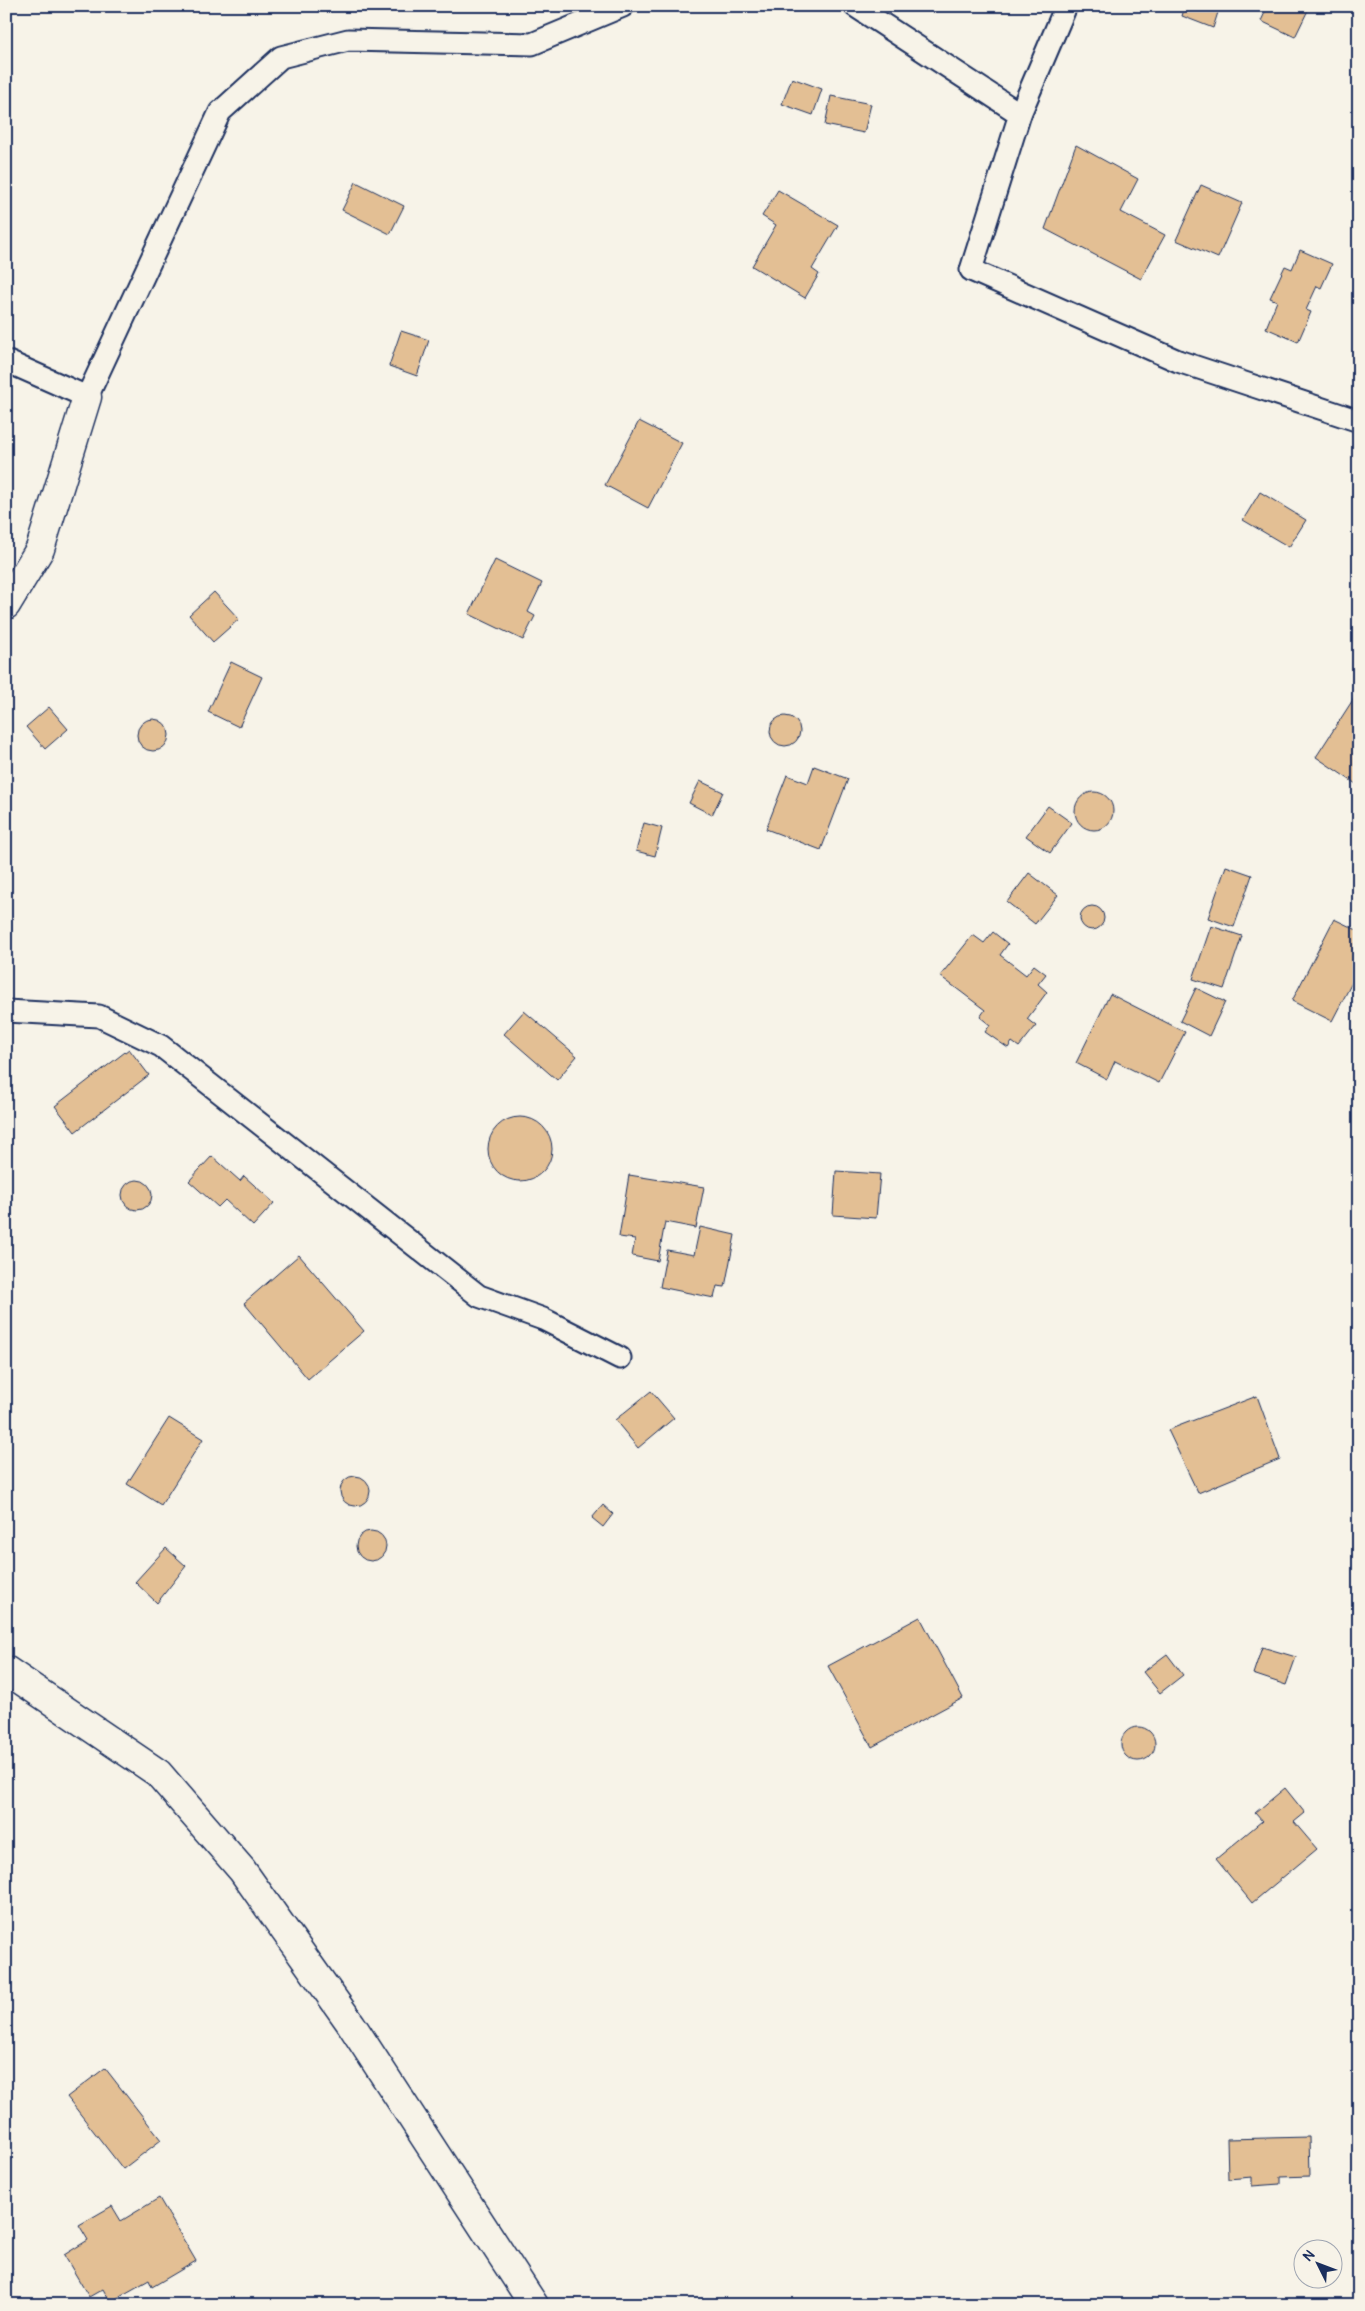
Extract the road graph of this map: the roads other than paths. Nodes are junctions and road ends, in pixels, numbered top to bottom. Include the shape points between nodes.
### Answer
1 (623, 6) edge
2 (855, 6) edge
3 (1066, 6) edge
4 (1020, 114) junction
5 (6, 361) edge
6 (87, 397) junction
7 (1359, 421) edge
8 (6, 605) edge
9 (6, 1011) edge
10 (620, 1358) dead end
11 (6, 1670) edge
12 (534, 2305) edge

1 - 6 lane via 532,44 348,40 281,57 220,112
2 - 4 lane
3 - 4 lane
4 - 7 lane via 970,270 1178,361
5 - 6 lane
6 - 8 street via 40,549
9 - 10 lane via 99,1016 161,1046 479,1296 543,1319
11 - 12 street via 158,1773 242,1870 351,2024

